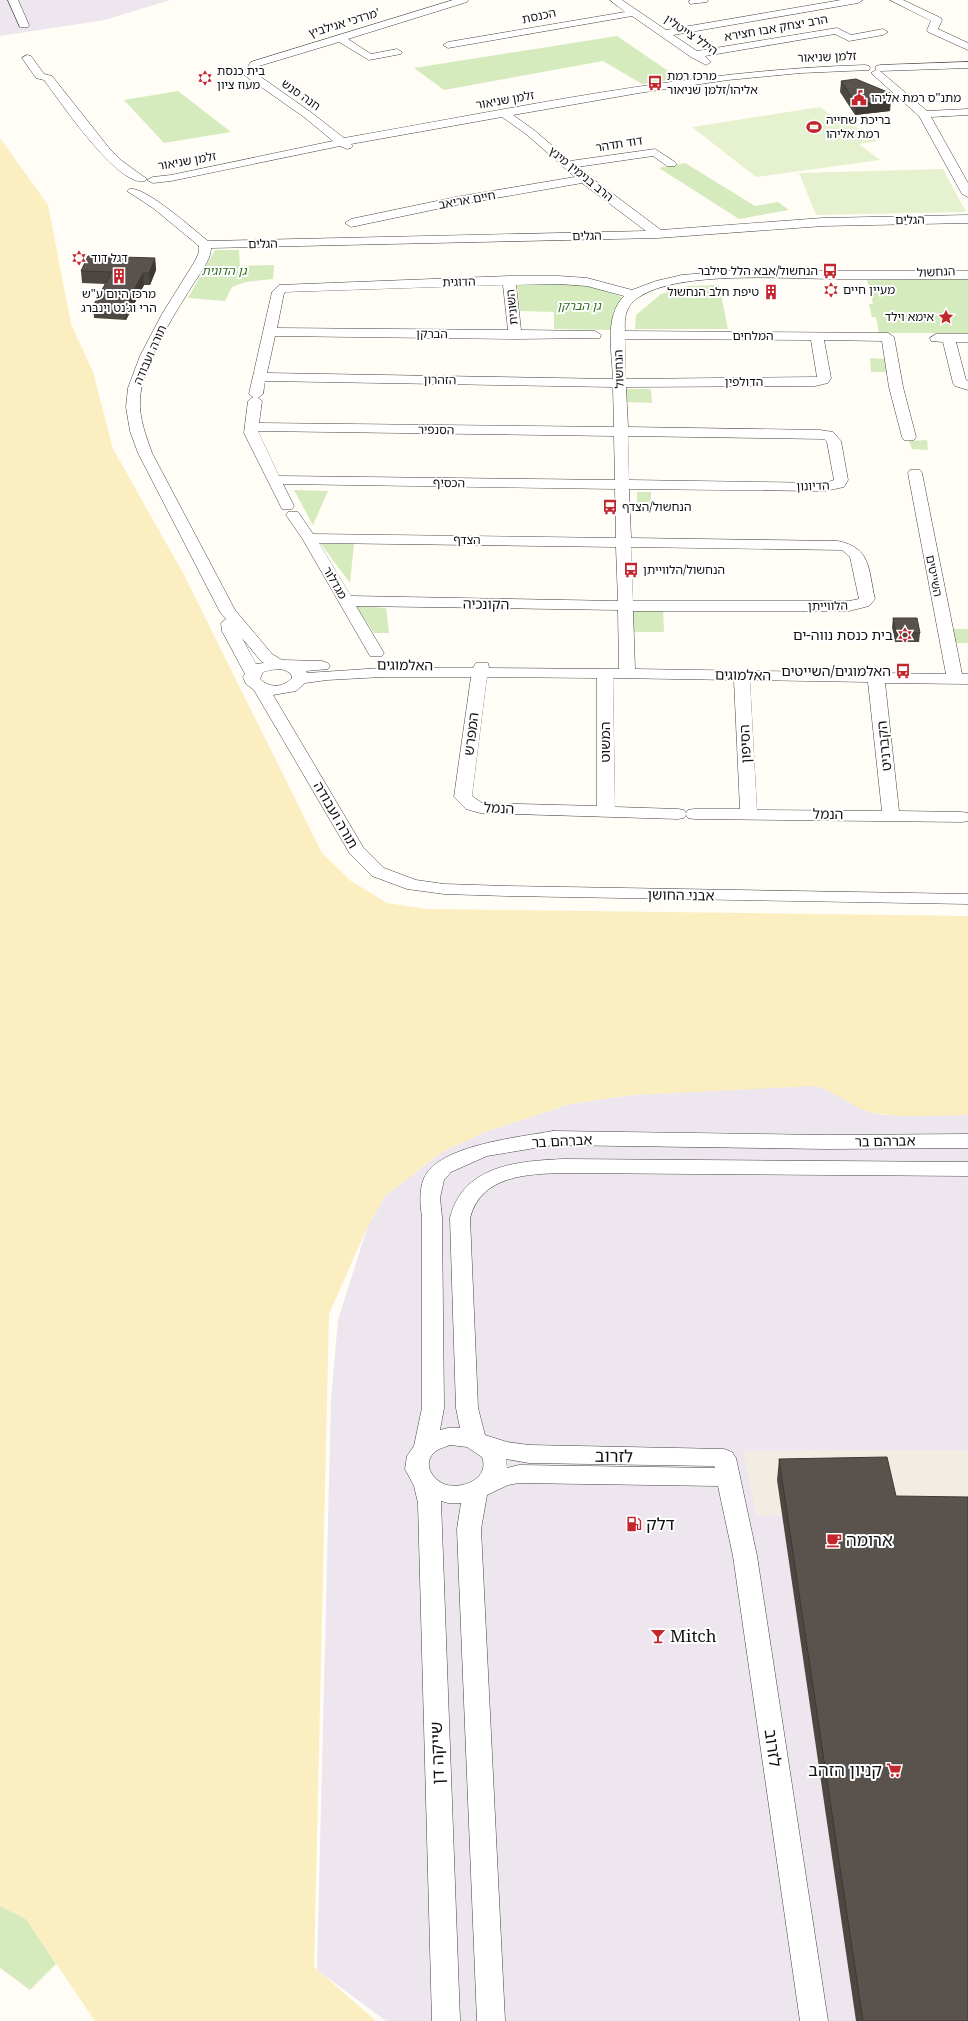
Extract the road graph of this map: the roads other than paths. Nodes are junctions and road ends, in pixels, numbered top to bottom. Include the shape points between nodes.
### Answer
1 (12, 0) edge
2 (463, 0) edge
3 (615, 0) edge
4 (858, 0) edge
5 (895, 0) edge
6 (635, 13) junction
7 (24, 25) dead end
8 (883, 32) dead end
9 (664, 33) junction
10 (340, 38) junction
11 (448, 45) dead end
12 (968, 47) edge
13 (397, 52) dead end
14 (695, 54) junction
15 (27, 58) dead end
16 (254, 64) joint
17 (968, 66) edge
18 (873, 70) junction
19 (730, 78) junction
20 (57, 109) dead end
21 (968, 112) edge
22 (505, 114) junction
23 (924, 114) junction
24 (345, 144) junction
25 (108, 154) junction
26 (671, 164) dead end
27 (568, 165) junction
28 (120, 168) junction
29 (955, 170) junction
30 (968, 170) edge
31 (584, 179) junction
32 (151, 182) junction
33 (129, 188) junction
34 (148, 192) junction
35 (968, 194) edge
36 (157, 206) junction
37 (968, 219) edge
38 (351, 223) dead end
39 (658, 234) junction
40 (205, 245) junction
41 (968, 270) edge
42 (968, 275) edge
43 (856, 276) junction
44 (509, 280) junction
45 (283, 288) joint
46 (633, 294) junction
47 (270, 332) junction
48 (515, 335) junction
49 (595, 335) dead end
50 (619, 335) junction
51 (817, 336) junction
52 (968, 338) edge
53 (259, 377) junction
54 (620, 383) junction
55 (968, 386) edge
56 (251, 427) junction
57 (621, 432) junction
58 (909, 437) dead end
59 (915, 473) dead end
60 (274, 480) junction
61 (623, 485) junction
62 (309, 538) junction
63 (624, 543) junction
64 (346, 601) junction
65 (626, 606) junction
66 (228, 612) junction
67 (376, 653) dead end
68 (284, 665) junction
69 (480, 670) junction
70 (253, 673) junction
71 (605, 673) junction
72 (627, 673) junction
73 (742, 675) junction
74 (876, 678) junction
75 (300, 679) junction
76 (962, 679) edge
77 (261, 688) junction
78 (287, 688) junction
79 (290, 736) junction
80 (466, 801) joint
81 (606, 812) junction
82 (749, 814) junction
83 (891, 815) junction
84 (962, 817) dead end
85 (395, 879) joint
86 (968, 899) edge
87 (968, 1141) edge
88 (968, 1169) edge
89 (480, 1442) junction
90 (425, 1446) junction
91 (726, 1468) junction
92 (425, 1485) junction
93 (482, 1487) junction
94 (446, 2021) edge
95 (491, 2021) edge
96 (814, 2021) edge

1 - 7 street
2 - 10 street, מרדכי אנילביץ'
3 - 6 street, הילל צייטלין
4 - 9 street
5 - 12 street via 937,20 932,30
6 - 9 street, הילל צייטלין
6 - 11 street, הכנסת
8 - 14 street, הרב יצחק אבו חצירא via 849,38 837,31
9 - 14 street, הילל צייטלין
10 - 13 street via 369,57
10 - 16 street, מרדכי אנילביץ'
14 - 19 street, הילל צייטלין
15 - 25 street via 39,81 48,78
16 - 24 street, חנה סנש via 248,73
17 - 18 street, זלמן שניאור
18 - 19 street, זלמן שניאור
18 - 23 street
19 - 22 street, זלמן שניאור
20 - 25 street via 91,150
21 - 23 street
22 - 24 street, זלמן שניאור
22 - 27 street, הרב בנימין מינץ
23 - 29 street
24 - 32 street, זלמן שניאור
25 - 28 street
26 - 27 street, דוד תדהר via 655,152
27 - 31 street, הרב בנימין מינץ
28 - 32 street via 133,177
28 - 33 street
29 - 30 street
29 - 35 street
31 - 38 street, חיים אריאב via 456,201
31 - 39 street, הרב בנימין מינץ
32 - 33 street via 133,181
32 - 34 street via 156,189
33 - 34 street
33 - 36 street
34 - 36 street
36 - 40 street
37 - 39 street, הגלים via 823,222
39 - 40 street, הגלים
40 - 66 street, תורה ועבודה via 201,261 155,338 134,391 134,411 136,429 145,453
41 - 43 street, הנחשול
42 - 43 street, הנחשול
43 - 46 street, הנחשול via 749,275 683,279 654,285
44 - 45 street, הדוגית
44 - 46 street, הדוגית via 587,282
44 - 48 street, השונית
45 - 47 street, מגדלור via 278,292
46 - 50 street, הנחשול via 619,311
47 - 48 street, הברקן
47 - 53 street, מגדלור
48 - 49 street, הברקן
50 - 51 street, המלחים
50 - 54 street, הנחשול
51 - 54 street, הדולפין via 824,378 819,381
51 - 58 street, המלחים via 888,337 896,387
52 - 55 street via 942,338 960,383
53 - 54 street, הזהרון
53 - 56 street, מגדלור
54 - 57 street, הנחשול
56 - 57 street, הסנפיר
56 - 60 street, מגדלור via 251,433
57 - 61 street, הנחשול
57 - 61 street, הדיונון via 828,435 834,440 841,480 839,484 825,487
59 - 76 street, השייטים
60 - 61 street, הכסיף
60 - 62 street, מגדלור
61 - 63 street, הנחשול
62 - 63 street, הצדף
62 - 64 street, מגדלור
63 - 65 street, הנחשול
63 - 65 street, הלווייתן via 847,547 858,555 866,599 864,603 849,606
64 - 65 street, הקונכיה
64 - 67 street, מגדלור
65 - 72 street, הנחשול
66 - 68 street, תורה ועבודה via 266,657
66 - 70 street, תורה ועבודה via 230,631
68 - 69 street, האלמוגים via 382,664
68 - 70 street, האלמוגים via 263,667
68 - 75 street, תורה ועבודה via 299,672
69 - 71 street, האלמוגים
69 - 75 street, האלמוגים via 338,674
69 - 80 street, המפרש via 463,797
70 - 77 street, תורה ועבודה via 252,681
71 - 72 street, האלמוגים
71 - 81 street, המשוט
72 - 73 street, האלמוגים
73 - 74 street, האלמוגים
73 - 82 street, הסיפון
74 - 76 street, האלמוגים
74 - 83 street, הקברניט
75 - 78 street via 294,686
77 - 78 street
77 - 79 street, תורה ועבודה
78 - 79 street, תורה ועבודה
79 - 85 street, תורה ועבודה via 356,850 378,872
80 - 81 street, הנמל via 480,808
81 - 82 street, הנמל
82 - 83 street, הנמל
83 - 84 street, הנמל
85 - 86 street, אבני החושן via 413,886 452,890
87 - 90 street, אברהם בר via 826,1142 552,1138 487,1149 452,1163 434,1178 430,1198 433,1408
88 - 89 street, אברהם בר via 538,1167 502,1174 486,1181 474,1189 462,1206 460,1218 467,1408 469,1422
89 - 90 street via 462,1436 448,1436
89 - 91 street, לזרוב via 507,1451 529,1454
89 - 93 street via 493,1454 495,1464 494,1475
90 - 92 street via 418,1455 416,1466 418,1476
91 - 93 street, לזרוב via 519,1474 504,1477
91 - 96 street, לזרוב via 745,1556
92 - 93 street via 436,1492 449,1495 464,1495
92 - 94 street, שייקה דן via 430,1503
93 - 95 street via 472,1506 469,1529

